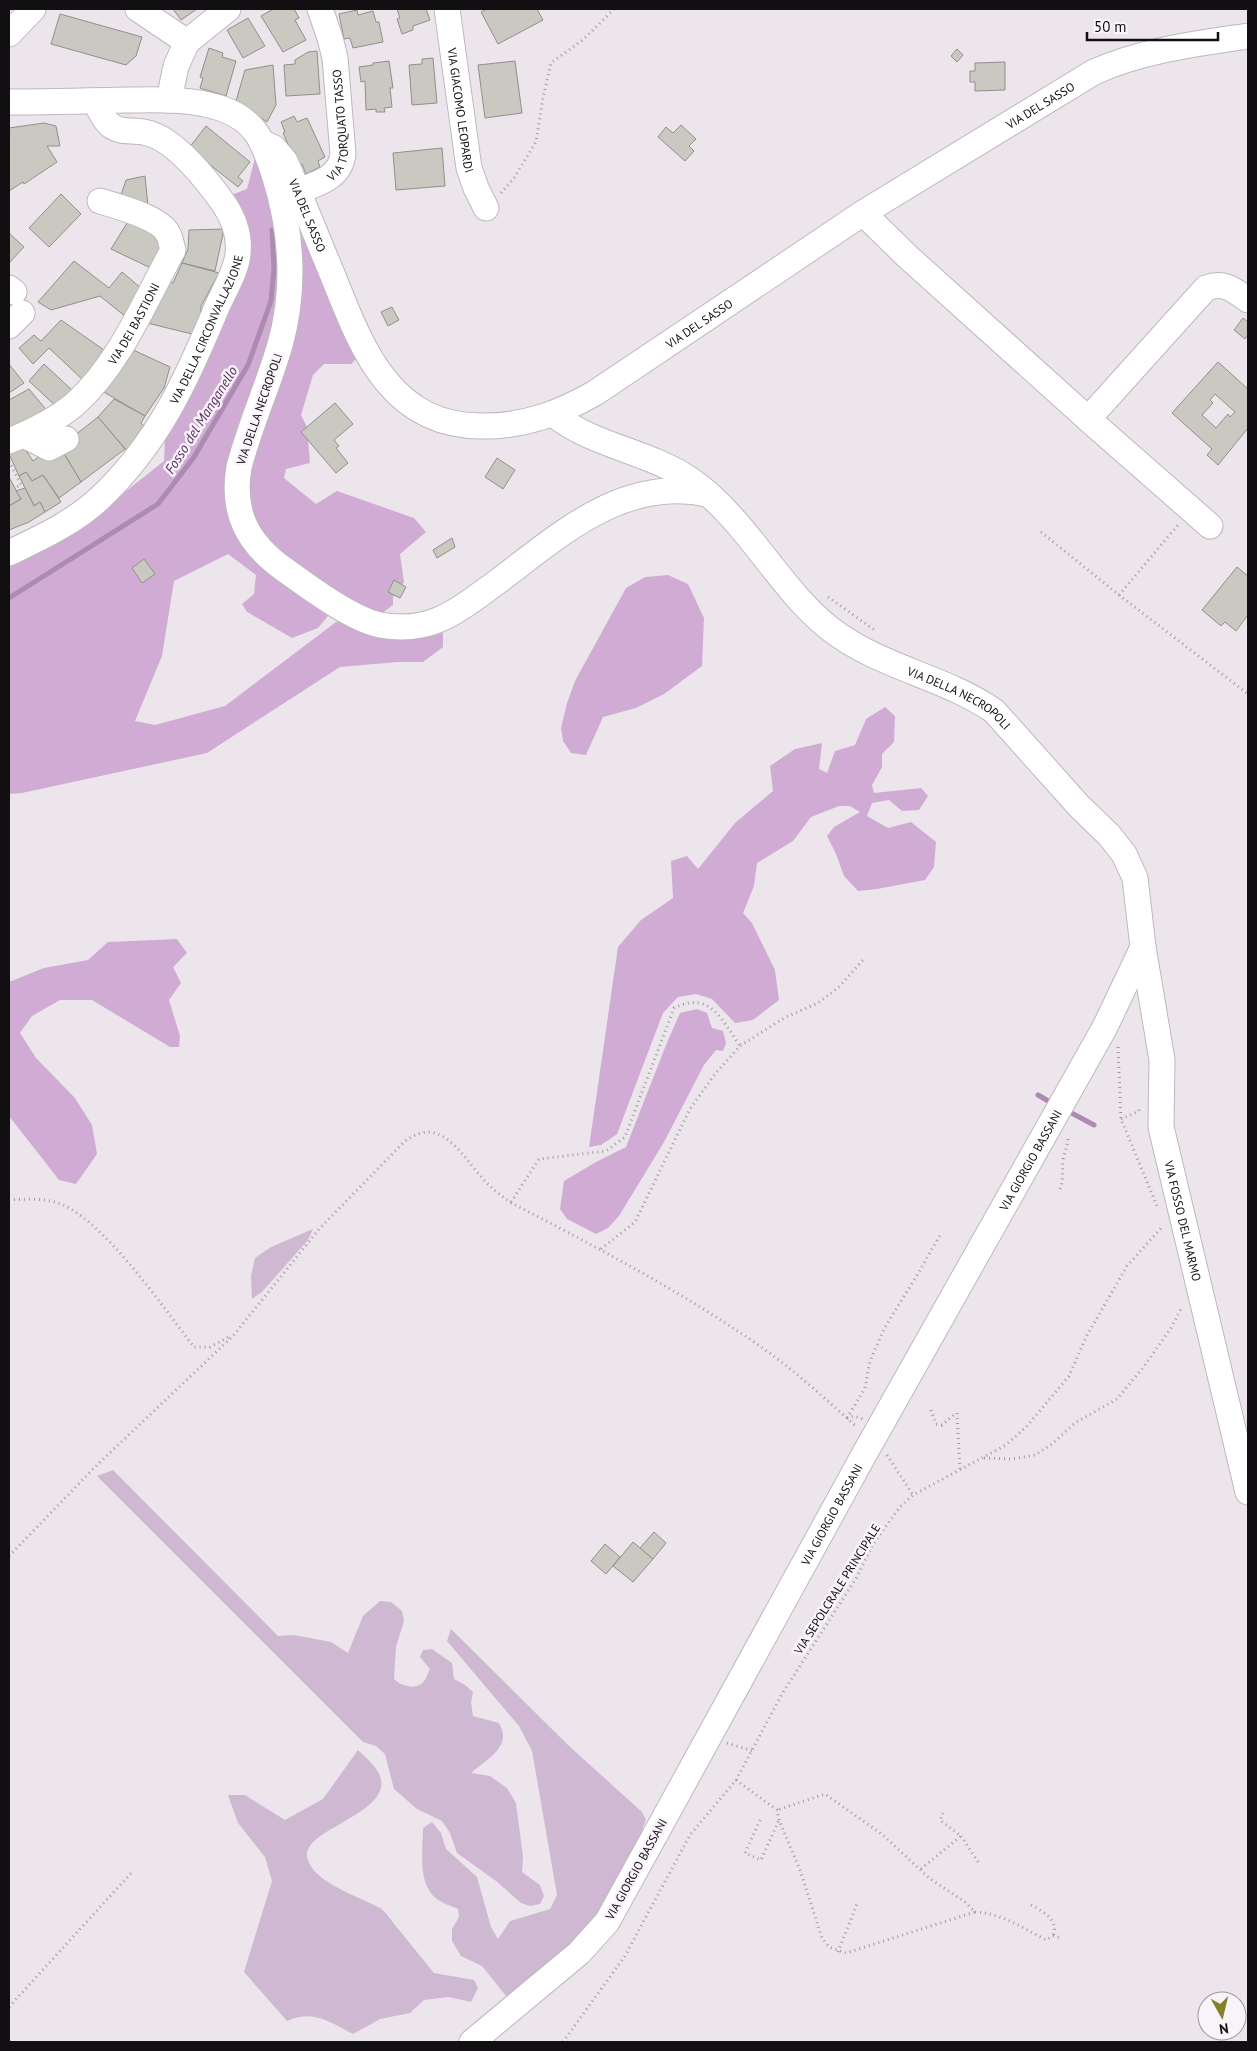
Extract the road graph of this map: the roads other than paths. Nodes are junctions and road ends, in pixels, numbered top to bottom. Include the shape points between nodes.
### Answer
1 (33, 9) edge
2 (138, 9) edge
3 (228, 9) edge
4 (320, 9) edge
5 (447, 9) edge
6 (9, 34) edge
7 (1248, 36) edge
8 (187, 42) junction
9 (169, 100) junction
10 (96, 101) junction
11 (9, 102) edge
12 (264, 143) junction
13 (299, 192) junction
14 (100, 200) dead end
15 (486, 208) road end
16 (863, 213) junction
17 (1248, 300) edge
18 (553, 414) junction
19 (1088, 419) junction
20 (16, 438) edge
21 (66, 439) dead end
22 (710, 495) junction
23 (1210, 526) dead end
24 (9, 553) edge
25 (1143, 947) junction
26 (1248, 1492) edge
27 (472, 2042) edge

1 - 6 street
2 - 8 street
3 - 8 street
4 - 13 street, VIA TORQUATO TASSO via 336,63 343,154 339,168 331,177
5 - 15 street, VIA GIACOMO LEOPARDI via 469,168
7 - 16 street, VIA DEL SASSO via 1160,50 1099,70
8 - 9 street via 176,66
9 - 10 street, VIA DELLA NECROPOLI
9 - 12 street, VIA DELLA NECROPOLI via 227,110 246,122
10 - 11 street, VIA DELLA NECROPOLI
10 - 24 street, VIA DELLA CIRCONVALLAZIONE via 108,124 121,130 158,137 176,149 232,216 238,256 189,373 142,450 106,492 83,512
12 - 13 street, VIA DEL SASSO via 283,157
12 - 22 street, VIA DELLA NECROPOLI via 288,231 290,295 280,344 246,440 236,483 238,507 245,529 256,546 274,562 366,621 396,627 420,626 460,609 576,523 600,509 654,492 675,490
13 - 18 street, VIA DEL SASSO via 357,335 375,368 399,396 428,415 469,426 509,425
14 - 20 street, VIA DEI BASTIONI via 161,225 168,233 172,250 124,340 97,381 63,412
16 - 18 street, VIA DEL SASSO via 595,393
16 - 19 street
17 - 19 street via 1228,286 1206,288
18 - 22 street, VIA DELLA NECROPOLI via 589,436 666,466 689,478
19 - 23 street
20 - 21 street via 50,448
22 - 25 street, VIA DELLA NECROPOLI via 798,599 849,643 977,699 994,711 1124,854 1135,878
25 - 26 street, VIA FOSSO DEL MARMO via 1162,1060 1161,1127
25 - 27 street, VIA GIORGIO BASSANI via 1111,1016 871,1442 607,1922 580,1953

